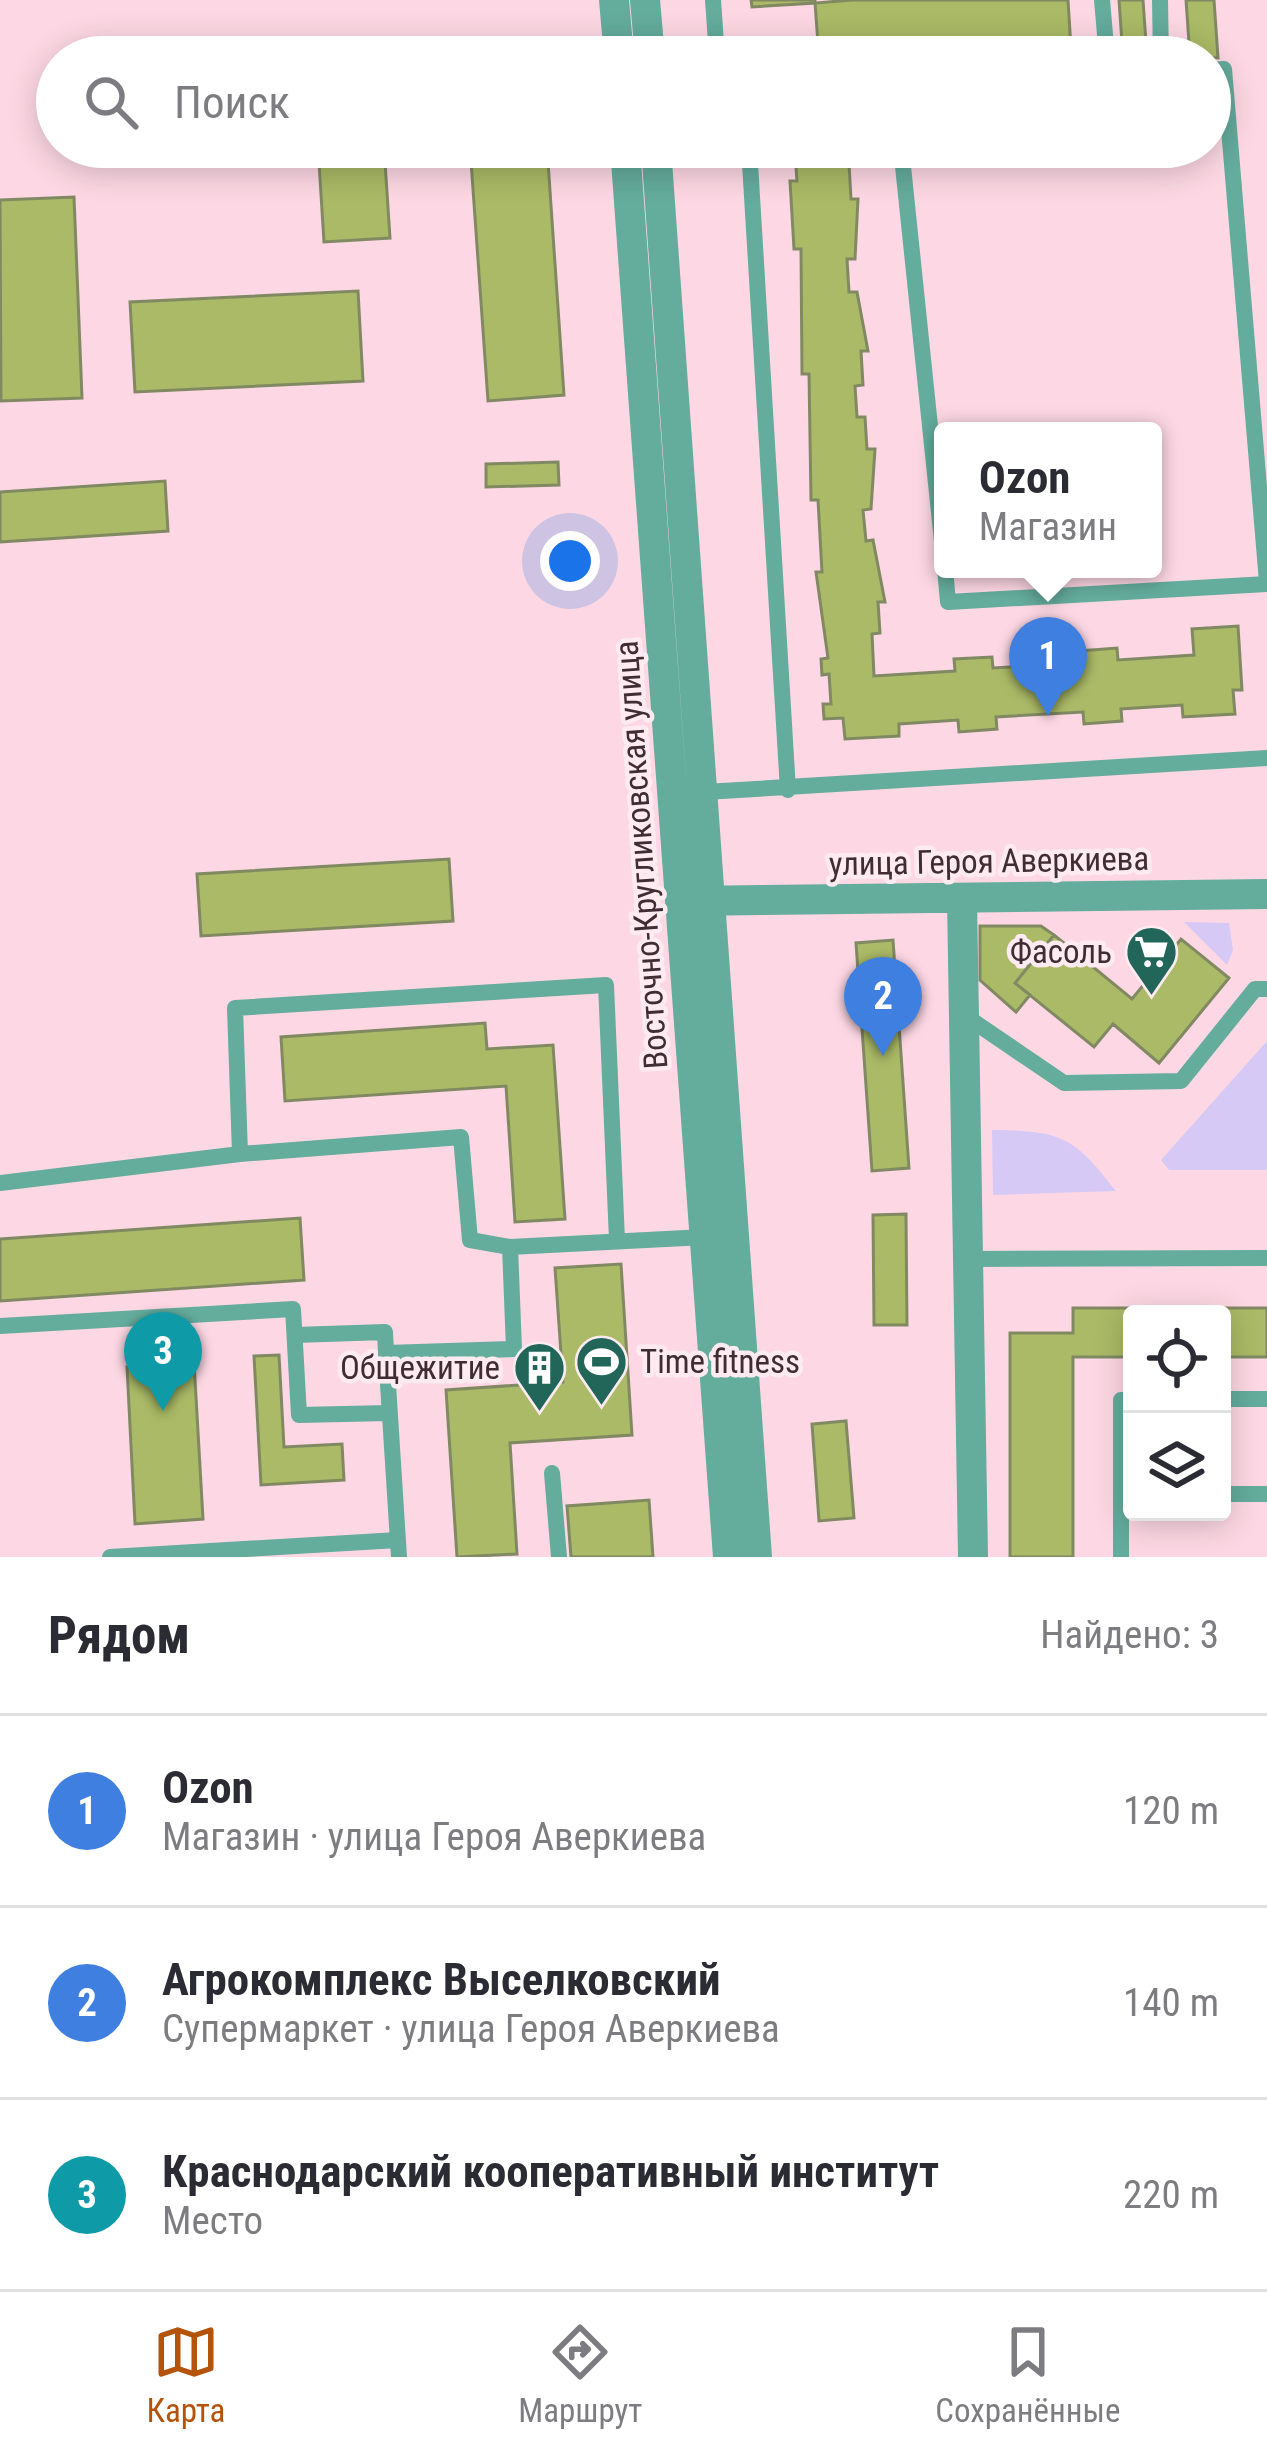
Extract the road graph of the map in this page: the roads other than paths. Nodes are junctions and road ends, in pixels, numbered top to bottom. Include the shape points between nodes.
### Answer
1 (614, 0) edge
2 (645, 0) edge
3 (712, 0) edge
4 (1102, 0) edge
5 (1160, 0) edge
6 (617, 36) edge
7 (648, 36) edge
8 (715, 36) edge
9 (1105, 36) edge
10 (1161, 36) edge
11 (1231, 153) edge
12 (627, 168) edge
13 (658, 168) edge
14 (750, 168) edge
15 (903, 168) edge
16 (934, 464) edge
17 (946, 578) edge
18 (1267, 583) edge
19 (1267, 758) edge
20 (788, 790) junction
21 (705, 792) junction
22 (1267, 894) edge
23 (962, 899) junction
24 (696, 900) junction
25 (1267, 989) edge
26 (964, 1014) junction
27 (240, 1154) junction
28 (0, 1183) edge
29 (705, 1238) junction
30 (616, 1240) junction
31 (509, 1247) junction
32 (968, 1258) junction
33 (1267, 1258) edge
34 (0, 1326) edge
35 (295, 1335) junction
36 (386, 1353) junction
37 (1267, 1399) edge
38 (1123, 1400) edge
39 (1231, 1400) edge
40 (388, 1413) junction
41 (1123, 1438) edge
42 (552, 1473) dead end
43 (1231, 1494) edge
44 (1267, 1494) edge
45 (1124, 1521) edge
46 (399, 1549) edge
47 (110, 1557) edge
48 (560, 1557) edge
49 (728, 1557) edge
50 (757, 1557) edge
51 (973, 1557) edge
52 (1121, 1557) edge

1 - 6 street
2 - 7 street
3 - 8 lane
4 - 9 lane
5 - 10 lane
11 - 18 lane
12 - 24 street, Восточно-Кругликовская улица
13 - 21 street, Восточно-Кругликовская улица
14 - 20 lane
15 - 16 lane
17 - 18 lane via 948,602
19 - 20 lane
20 - 21 lane
21 - 24 street, Восточно-Кругликовская улица
22 - 23 street, улица Героя Аверкиева
23 - 24 street, улица Героя Аверкиева
23 - 26 street
24 - 29 street, Восточно-Кругликовская улица
24 - 50 street, Восточно-Кругликовская улица
25 - 26 lane via 1255,989 1181,1081 1064,1083
26 - 32 street
27 - 28 lane
27 - 30 lane via 235,1009 606,985
27 - 31 lane via 461,1138 470,1240
29 - 30 lane
29 - 49 street, Восточно-Кругликовская улица
30 - 31 lane
31 - 36 lane via 514,1349
32 - 33 lane
32 - 51 street
34 - 35 lane via 293,1309
35 - 36 lane via 385,1332
35 - 40 lane via 299,1415
36 - 40 lane
37 - 39 lane
38 - 41 lane
40 - 46 lane
42 - 48 lane
43 - 44 lane
45 - 52 lane
46 - 47 lane

